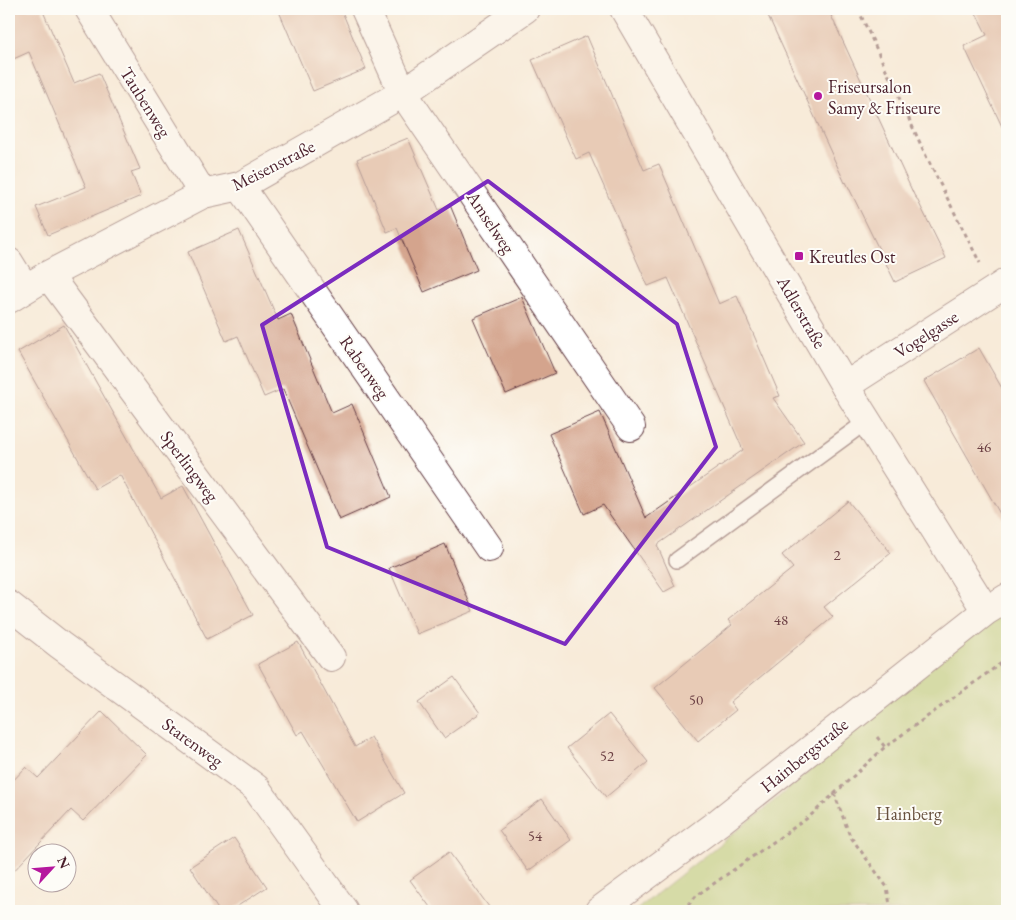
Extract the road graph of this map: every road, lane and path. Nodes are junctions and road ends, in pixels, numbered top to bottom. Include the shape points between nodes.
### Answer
1 (89, 9) edge
2 (365, 9) edge
3 (525, 9) edge
4 (624, 9) edge
5 (858, 9) edge
6 (402, 93) junction
7 (240, 186) junction
8 (203, 194) junction
9 (9, 262) edge
10 (1000, 286) edge
11 (27, 288) edge
12 (845, 386) junction
13 (867, 421) junction
14 (631, 427) dead end
15 (490, 548) dead end
16 (677, 560) dead end
17 (996, 604) edge
18 (9, 605) edge
19 (331, 657) dead end
20 (1007, 659) edge
21 (834, 793) junction
22 (344, 911) edge
23 (599, 911) edge
24 (683, 911) edge
25 (891, 911) edge

1 - 8 street, Taubenweg
2 - 6 street, Amselweg
3 - 6 street, Meisenstraße
4 - 12 street, Adlerstraße
5 - 10 path via 927,158
6 - 7 street, Meisenstraße
6 - 14 street, Amselweg
7 - 8 street, Meisenstraße
7 - 15 street, Rabenweg
8 - 11 street, Meisenstraße
9 - 11 street, Sperlingweg
10 - 12 street, Vogelgasse
11 - 19 street, Sperlingweg
12 - 13 street, Adlerstraße
13 - 16 lane
13 - 17 street, Adlerstraße
17 - 23 street, Hainbergstraße via 720,822
18 - 22 street, Starenweg via 256,788
20 - 21 path via 885,747
21 - 24 path via 809,817 696,896
21 - 25 path via 850,836 887,886

